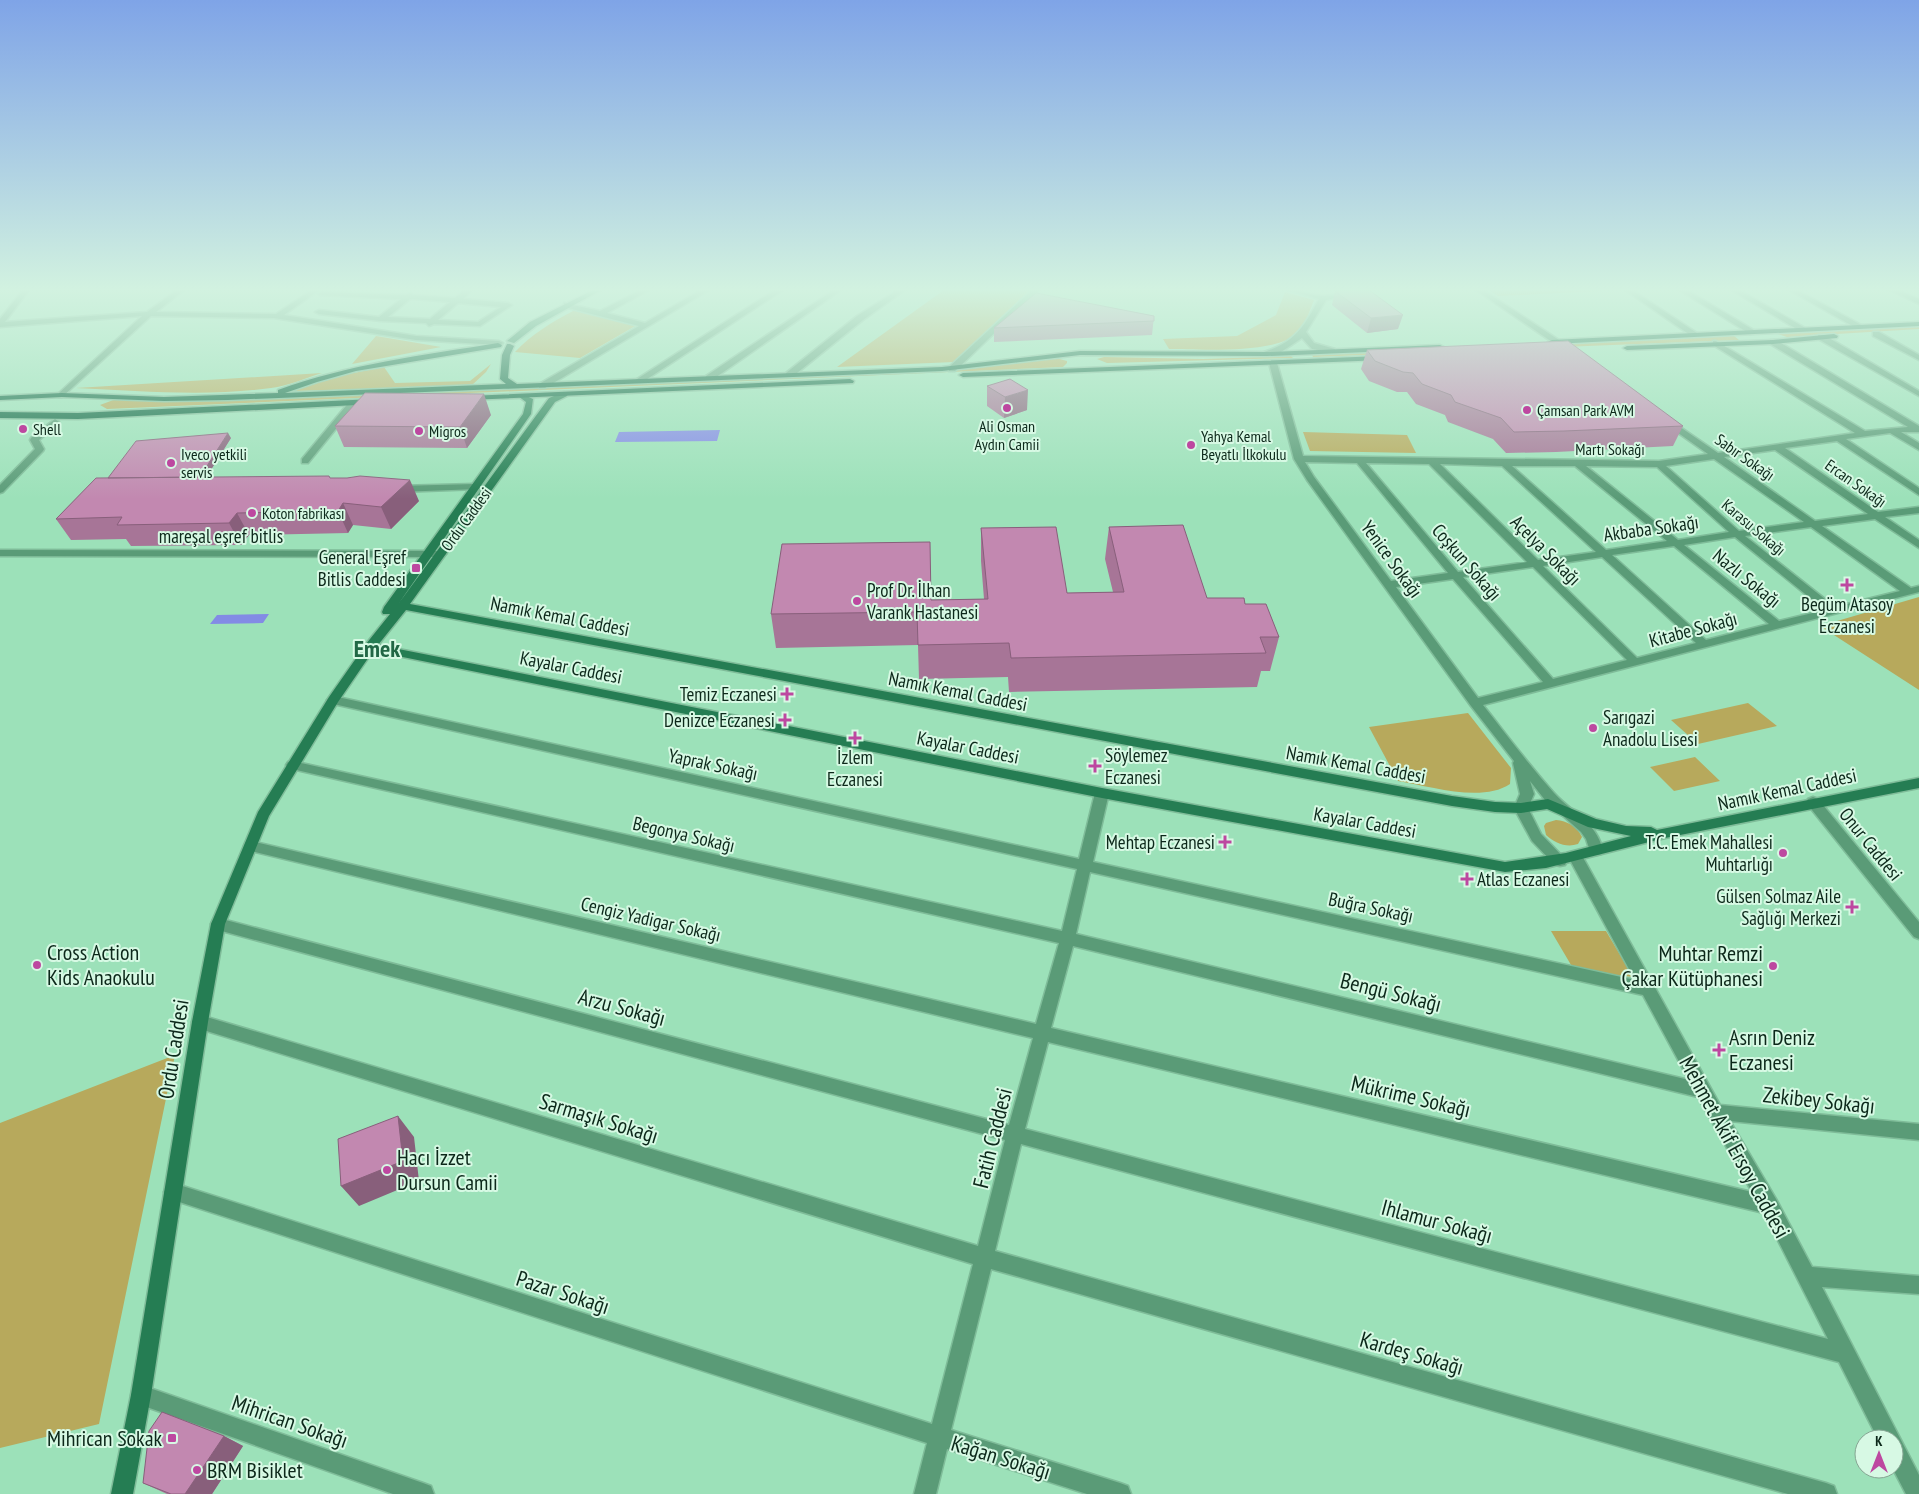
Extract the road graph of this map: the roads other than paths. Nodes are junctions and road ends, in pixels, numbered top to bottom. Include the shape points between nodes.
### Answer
1 (99, 360) edge
2 (409, 360) edge
3 (506, 360) edge
4 (586, 360) edge
5 (671, 360) edge
6 (736, 360) edge
7 (807, 360) edge
8 (962, 360) edge
9 (1019, 360) edge
10 (1069, 360) edge
11 (1092, 360) edge
12 (1352, 360) edge
13 (1742, 360) edge
14 (1802, 360) edge
15 (1860, 360) edge
16 (1273, 363) junction
17 (952, 369) junction
18 (1106, 369) junction
19 (1060, 371) junction
20 (789, 374) junction
21 (709, 378) junction
22 (638, 381) junction
23 (516, 386) junction
24 (542, 386) junction
25 (62, 394) junction
26 (564, 394) junction
27 (1919, 394) edge
28 (114, 396) junction
29 (522, 396) junction
30 (30, 397) junction
31 (256, 397) junction
32 (0, 398) edge
33 (456, 398) edge
34 (381, 402) edge
35 (353, 403) junction
36 (0, 415) edge
37 (94, 415) junction
38 (1660, 416) edge
39 (56, 422) dead end
40 (1918, 429) edge
41 (1891, 430) junction
42 (1863, 434) junction
43 (1837, 438) junction
44 (1776, 446) junction
45 (1919, 447) edge
46 (1716, 454) junction
47 (1299, 459) junction
48 (1359, 460) junction
49 (305, 462) dead end
50 (1432, 462) junction
51 (1504, 463) junction
52 (1578, 464) junction
53 (1658, 464) junction
54 (475, 487) junction
55 (387, 489) edge
56 (0, 490) edge
57 (1919, 492) edge
58 (1919, 510) edge
59 (1875, 515) junction
60 (1814, 524) junction
61 (1737, 534) junction
62 (1675, 543) junction
63 (1919, 545) edge
64 (0, 553) edge
65 (429, 553) junction
66 (1604, 553) junction
67 (441, 554) junction
68 (1535, 564) junction
69 (1455, 575) junction
70 (1389, 585) junction
71 (1914, 590) edge
72 (403, 606) junction
73 (389, 607) junction
74 (1834, 611) junction
75 (1777, 625) junction
76 (1704, 644) junction
77 (370, 647) junction
78 (1635, 662) junction
79 (1551, 684) junction
80 (333, 700) junction
81 (1475, 703) junction
82 (1518, 758) junction
83 (292, 765) junction
84 (1919, 783) edge
85 (1102, 793) junction
86 (1813, 802) junction
87 (1521, 808) junction
88 (1568, 813) junction
89 (1664, 833) junction
90 (251, 846) junction
91 (1596, 850) junction
92 (1568, 859) junction
93 (1085, 865) junction
94 (218, 924) junction
95 (1919, 933) edge
96 (1067, 940) junction
97 (1647, 989) junction
98 (200, 1022) junction
99 (1042, 1032) junction
100 (1704, 1091) junction
101 (1715, 1112) junction
102 (1919, 1132) edge
103 (1016, 1134) junction
104 (173, 1192) junction
105 (1770, 1205) junction
106 (985, 1258) junction
107 (1806, 1276) junction
108 (1919, 1285) edge
109 (1846, 1354) junction
110 (141, 1395) junction
111 (1884, 1429) edge
112 (939, 1438) junction
113 (1904, 1465) edge
114 (1915, 1484) edge
115 (122, 1494) edge
116 (423, 1494) edge
117 (925, 1494) edge
118 (1120, 1494) edge
119 (1826, 1494) edge

1 - 25 street
2 - 31 main road via 356,369
3 - 23 main road via 504,379
4 - 24 street
5 - 22 street
6 - 21 street
7 - 20 street
8 - 17 street
9 - 17 main road
10 - 19 main road via 1075,364
11 - 18 main road
12 - 16 main road
13 - 42 street
14 - 40 street
15 - 27 street
16 - 18 main road
16 - 47 street, Yenice Sokağı
17 - 20 main road
18 - 19 main road
19 - 26 main road
20 - 21 main road
21 - 22 main road
22 - 24 main road
23 - 24 main road
23 - 31 main road
25 - 28 main road
25 - 30 main road
26 - 29 main road
26 - 67 main road, Ordu Caddesi via 552,400
28 - 31 main road via 164,399
28 - 37 main road via 85,408
29 - 33 main road
29 - 54 main road, Ordu Caddesi via 530,401 527,414
30 - 32 main road
30 - 36 main road via 21,409
34 - 35 main road
35 - 37 main road
35 - 49 street
36 - 37 main road
38 - 46 street, Sabır Sokağı
39 - 56 street via 34,440 40,450 34,458
40 - 41 street, Martı Sokağı
41 - 42 street, Martı Sokağı
41 - 45 street
42 - 43 street, Martı Sokağı
43 - 44 street, Martı Sokağı
43 - 57 street
44 - 46 street, Martı Sokağı
44 - 59 street, Ercan Sokağı
46 - 53 street, Martı Sokağı
46 - 60 street, Sabır Sokağı
47 - 48 street, Martı Sokağı
47 - 70 street, Yenice Sokağı
48 - 50 street, Martı Sokağı
48 - 69 street, Coşkun Sokağı
50 - 51 street, Martı Sokağı
50 - 68 street, Açelya Sokağı
51 - 52 street, Martı Sokağı
51 - 66 street
52 - 53 street, Martı Sokağı
52 - 62 street, Nazlı Sokağı
53 - 61 street, Karasu Sokağı
54 - 55 street
54 - 65 main road, Ordu Caddesi
58 - 59 street, Akbaba Sokağı
59 - 60 street, Akbaba Sokağı
59 - 63 street, Ercan Sokağı
60 - 61 street, Akbaba Sokağı
60 - 71 street, Sabır Sokağı
61 - 62 street, Akbaba Sokağı
61 - 74 street, Karasu Sokağı
62 - 66 street, Akbaba Sokağı
62 - 75 street, Nazlı Sokağı
64 - 65 street, mareşal eşref bitlis
65 - 67 street, mareşal eşref bitlis
65 - 73 main road, Ordu Caddesi
66 - 68 street, Akbaba Sokağı
66 - 76 street
67 - 72 main road, Ordu Caddesi
68 - 69 street, Akbaba Sokağı
68 - 78 street, Açelya Sokağı
69 - 70 street, Akbaba Sokağı
69 - 79 street, Coşkun Sokağı
70 - 81 street, Yenice Sokağı
71 - 74 street, Kitabe Sokağı
72 - 73 main road, Namık Kemal Caddesi
72 - 77 main road, Ordu Caddesi
72 - 87 main road, Namık Kemal Caddesi via 1379,788 1495,807
73 - 77 main road, Ordu Caddesi
74 - 75 street, Kitabe Sokağı
75 - 76 street, Kitabe Sokağı
76 - 78 street, Kitabe Sokağı
77 - 80 main road, Ordu Caddesi
77 - 85 main road, Kayalar Caddesi
78 - 79 street, Kitabe Sokağı
79 - 81 street, Kitabe Sokağı
80 - 83 main road, Ordu Caddesi
80 - 93 street, Yaprak Sokağı
81 - 82 street, Yenice Sokağı
82 - 87 street via 1527,794
82 - 88 street, Yenice Sokağı
83 - 90 main road, Ordu Caddesi via 263,815
83 - 96 street, Begonya Sokağı
84 - 86 main road, Namık Kemal Caddesi
85 - 92 main road, Kayalar Caddesi via 1505,868
85 - 93 street, Fatih Caddesi
86 - 89 main road, Namık Kemal Caddesi
86 - 95 street, Onur Caddesi
87 - 88 main road, Namık Kemal Caddesi via 1548,804
87 - 92 street via 1531,832 1543,847
88 - 89 main road, Namık Kemal Caddesi via 1626,831
88 - 91 street, Yenice Sokağı via 1594,838
89 - 91 main road, Kayalar Caddesi
90 - 94 main road, Ordu Caddesi
90 - 99 street, Cengiz Yadigar Sokağı
91 - 92 main road, Kayalar Caddesi
92 - 97 street, Mehmet Akif Ersoy Caddesi
93 - 96 street, Fatih Caddesi
93 - 97 street, Buğra Sokağı
94 - 98 main road, Ordu Caddesi
94 - 103 street, Arzu Sokağı
96 - 99 street, Fatih Caddesi
96 - 100 street, Bengü Sokağı via 1158,959
97 - 100 street, Mehmet Akif Ersoy Caddesi
98 - 104 main road, Ordu Caddesi
98 - 106 street, Sarmaşık Sokağı
99 - 103 street, Fatih Caddesi
99 - 105 street, Mükrime Sokağı
100 - 101 street, Mehmet Akif Ersoy Caddesi
101 - 102 street, Zekibey Sokağı
101 - 105 street, Mehmet Akif Ersoy Caddesi
103 - 106 street, Fatih Caddesi
103 - 109 street, Ihlamur Sokağı
104 - 110 main road, Ordu Caddesi
104 - 112 street, Pazar Sokağı
105 - 107 street, Mehmet Akif Ersoy Caddesi
106 - 112 street, Fatih Caddesi
106 - 119 street, Kardeş Sokağı
107 - 108 street
107 - 109 street, Mehmet Akif Ersoy Caddesi
109 - 111 street, Mehmet Akif Ersoy Caddesi
110 - 115 main road, Ordu Caddesi
110 - 116 street, Mihrican Sokağı
112 - 117 street, Fatih Caddesi
112 - 118 street, Kağan Sokağı
113 - 114 street

